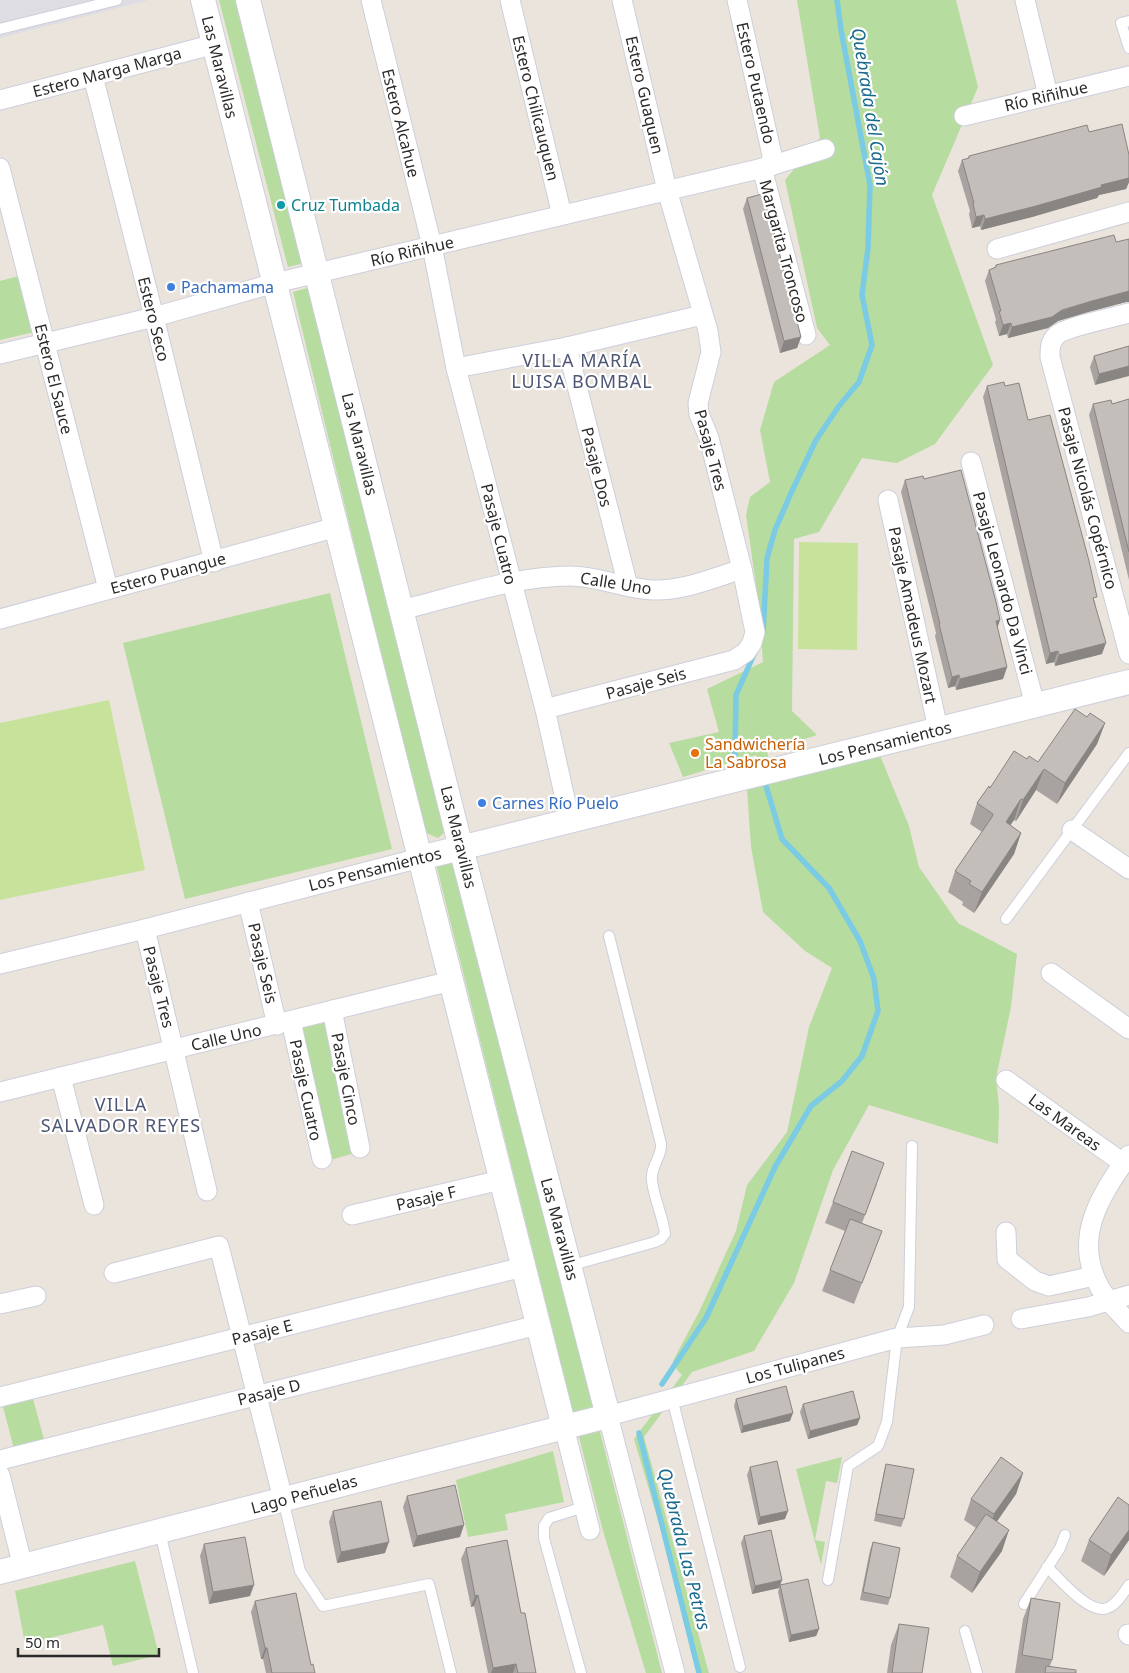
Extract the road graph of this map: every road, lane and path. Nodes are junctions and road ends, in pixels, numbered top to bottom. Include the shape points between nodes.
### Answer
1 (117, 0) edge
2 (203, 0) edge
3 (248, 0) edge
4 (371, 0) edge
5 (510, 0) edge
6 (622, 0) edge
7 (737, 0) edge
8 (1025, 0) edge
9 (1129, 21) edge
10 (0, 29) edge
11 (215, 44) junction
12 (1129, 48) edge
13 (93, 76) junction
14 (1129, 77) edge
15 (1048, 95) junction
16 (0, 100) edge
17 (964, 116) dead end
18 (825, 148) dead end
19 (766, 167) junction
20 (0, 168) edge
21 (667, 190) junction
22 (1129, 212) edge
23 (562, 215) junction
24 (432, 246) junction
25 (997, 249) dead end
26 (317, 273) junction
27 (275, 283) junction
28 (1129, 313) edge
29 (702, 315) junction
30 (154, 317) junction
31 (806, 335) dead end
32 (45, 344) junction
33 (567, 347) junction
34 (0, 354) edge
35 (456, 368) junction
36 (971, 462) dead end
37 (888, 500) dead end
38 (336, 527) junction
39 (214, 562) junction
40 (742, 569) junction
41 (512, 583) junction
42 (628, 586) junction
43 (108, 589) junction
44 (401, 610) junction
45 (0, 619) edge
46 (746, 652) joint
47 (1129, 654) edge
48 (1129, 682) edge
49 (1035, 705) junction
50 (545, 709) junction
51 (938, 729) junction
52 (1129, 753) edge
53 (570, 820) junction
54 (1072, 830) junction
55 (461, 848) junction
56 (420, 858) junction
57 (1129, 869) edge
58 (248, 902) junction
59 (1006, 919) dead end
60 (145, 928) junction
61 (609, 936) dead end
62 (0, 964) edge
63 (1051, 972) dead end
64 (451, 981) junction
65 (332, 1010) junction
66 (284, 1023) junction
67 (1129, 1028) edge
68 (174, 1049) junction
69 (61, 1077) junction
70 (1006, 1080) dead end
71 (0, 1092) edge
72 (912, 1146) dead end
73 (360, 1148) dead end
74 (322, 1159) dead end
75 (1126, 1159) edge
76 (501, 1180) junction
77 (208, 1191) dead end
78 (94, 1205) dead end
79 (352, 1215) dead end
80 (1006, 1232) dead end
81 (569, 1266) junction
82 (523, 1268) junction
83 (114, 1272) dead end
84 (1094, 1276) junction
85 (1129, 1295) edge
86 (36, 1296) dead end
87 (1108, 1301) junction
88 (0, 1304) edge
89 (1021, 1319) dead end
90 (1129, 1323) edge
91 (538, 1325) junction
92 (984, 1325) dead end
93 (242, 1337) junction
94 (897, 1338) junction
95 (257, 1395) junction
96 (0, 1396) edge
97 (672, 1398) junction
98 (608, 1416) junction
99 (564, 1427) junction
100 (0, 1460) edge
101 (0, 1475) edge
102 (283, 1499) junction
103 (584, 1507) junction
104 (590, 1530) dead end
105 (160, 1532) junction
106 (1065, 1535) dead end
107 (1047, 1566) junction
108 (24, 1567) junction
109 (0, 1572) edge
110 (828, 1580) dead end
111 (1129, 1585) edge
112 (1024, 1604) dead end
113 (965, 1631) dead end
114 (740, 1667) dead end
115 (193, 1673) edge
116 (451, 1673) edge
117 (581, 1673) edge
118 (675, 1673) edge
119 (977, 1673) edge

1 - 10 lane
2 - 11 street, Las Maravillas
3 - 26 street, Las Maravillas
4 - 24 street, Estero Alcahue
5 - 23 street, Estero Chilicauquen
6 - 21 street, Estero Guaquen
7 - 19 street, Estero Putaendo via 772,155
8 - 15 street
9 - 12 lane via 1121,23
11 - 13 street, Estero Marga Marga
11 - 27 street, Las Maravillas
13 - 16 street, Estero Marga Marga
13 - 30 street, Estero Seco
14 - 15 street, Río Riñihue
15 - 17 street, Río Riñihue
18 - 19 street, Río Riñihue
19 - 21 street, Río Riñihue
19 - 31 street, Margarita Troncoso
20 - 32 street, Estero El Sauce
21 - 23 street, Río Riñihue
21 - 29 street, Pasaje Tres
22 - 25 street
23 - 24 street, Río Riñihue
24 - 26 street, Río Riñihue
24 - 35 street, Pasaje Cuatro
26 - 27 street, Río Riñihue
26 - 44 street, Las Maravillas
27 - 30 street, Río Riñihue
27 - 38 street, Las Maravillas
28 - 47 street, Pasaje Nicolás Copérnico via 1062,331 1051,342 1050,357
29 - 33 street
29 - 40 street, Pasaje Tres via 711,352 698,403 699,414 709,438
30 - 32 street, Río Riñihue
30 - 39 street, Estero Seco
32 - 34 street, Río Riñihue
32 - 43 street, Estero El Sauce
33 - 35 street
33 - 42 street, Pasaje Dos
35 - 41 street, Pasaje Cuatro
36 - 49 street, Pasaje Leonardo Da Vinci
37 - 51 street, Pasaje Amadeus Mozart
38 - 39 street, Estero Puangue
38 - 56 street, Las Maravillas
39 - 43 street, Estero Puangue
40 - 42 street, Calle Uno via 678,589 652,590
40 - 46 street, Pasaje Tres via 755,632
41 - 42 street, Calle Uno via 570,576 591,577
41 - 44 street, Calle Uno
41 - 50 street, Pasaje Cuatro
43 - 45 street, Estero Puangue
44 - 55 street, Las Maravillas
46 - 50 street, Pasaje Seis via 734,660
48 - 49 street, Los Pensamientos
49 - 51 street, Los Pensamientos
50 - 53 street, Pasaje Cuatro
51 - 53 street, Los Pensamientos
52 - 54 lane
53 - 55 street, Los Pensamientos
54 - 57 street
54 - 59 lane
55 - 56 street, Los Pensamientos
55 - 81 street, Las Maravillas
56 - 58 street, Los Pensamientos
56 - 64 street, Las Maravillas
58 - 60 street, Los Pensamientos
58 - 66 street, Pasaje Seis
60 - 62 street, Los Pensamientos
60 - 68 street, Pasaje Tres
61 - 81 lane via 661,1144 662,1151 653,1169 652,1180 665,1234 661,1240
63 - 67 street
64 - 65 street, Calle Uno
64 - 76 street, Las Maravillas
65 - 66 street, Calle Uno
65 - 73 street, Pasaje Cinco
66 - 68 street, Calle Uno
66 - 74 street, Pasaje Cuatro
68 - 69 street, Calle Uno
68 - 77 street, Pasaje Tres
69 - 71 street, Calle Uno
69 - 78 street
70 - 75 street, Las Mareas
72 - 94 lane via 909,1307
75 - 84 street via 1100,1199 1092,1218 1088,1247
76 - 79 street, Pasaje F
76 - 82 street, Las Maravillas
80 - 84 street via 1007,1259 1034,1281 1049,1286
81 - 98 street, Las Maravillas
82 - 91 street, Las Maravillas
82 - 93 street, Pasaje E
83 - 93 street via 219,1246
84 - 87 street
85 - 87 street
86 - 88 street
87 - 89 street
87 - 90 street
91 - 95 street, Pasaje D
91 - 99 street, Las Maravillas
92 - 94 street, Los Tulipanes via 944,1335
93 - 95 street
93 - 96 street, Pasaje E
94 - 97 street, Los Tulipanes
94 - 110 lane via 887,1422 878,1446 848,1466
95 - 100 street, Pasaje D
95 - 102 street
97 - 98 street, Los Tulipanes
97 - 114 lane
98 - 99 street, Lago Peñuelas
98 - 118 street, Las Maravillas
99 - 102 street, Lago Peñuelas
99 - 103 street, Las Maravillas
101 - 108 street
102 - 105 street, Lago Peñuelas
102 - 116 lane via 300,1571 322,1606 429,1584
103 - 104 street, Las Maravillas
103 - 117 lane via 549,1518 544,1526 544,1538
105 - 108 street, Lago Peñuelas
105 - 115 lane
106 - 107 lane
107 - 111 lane via 1087,1605 1098,1609 1108,1608
107 - 112 lane
108 - 109 street, Lago Peñuelas
113 - 119 lane

